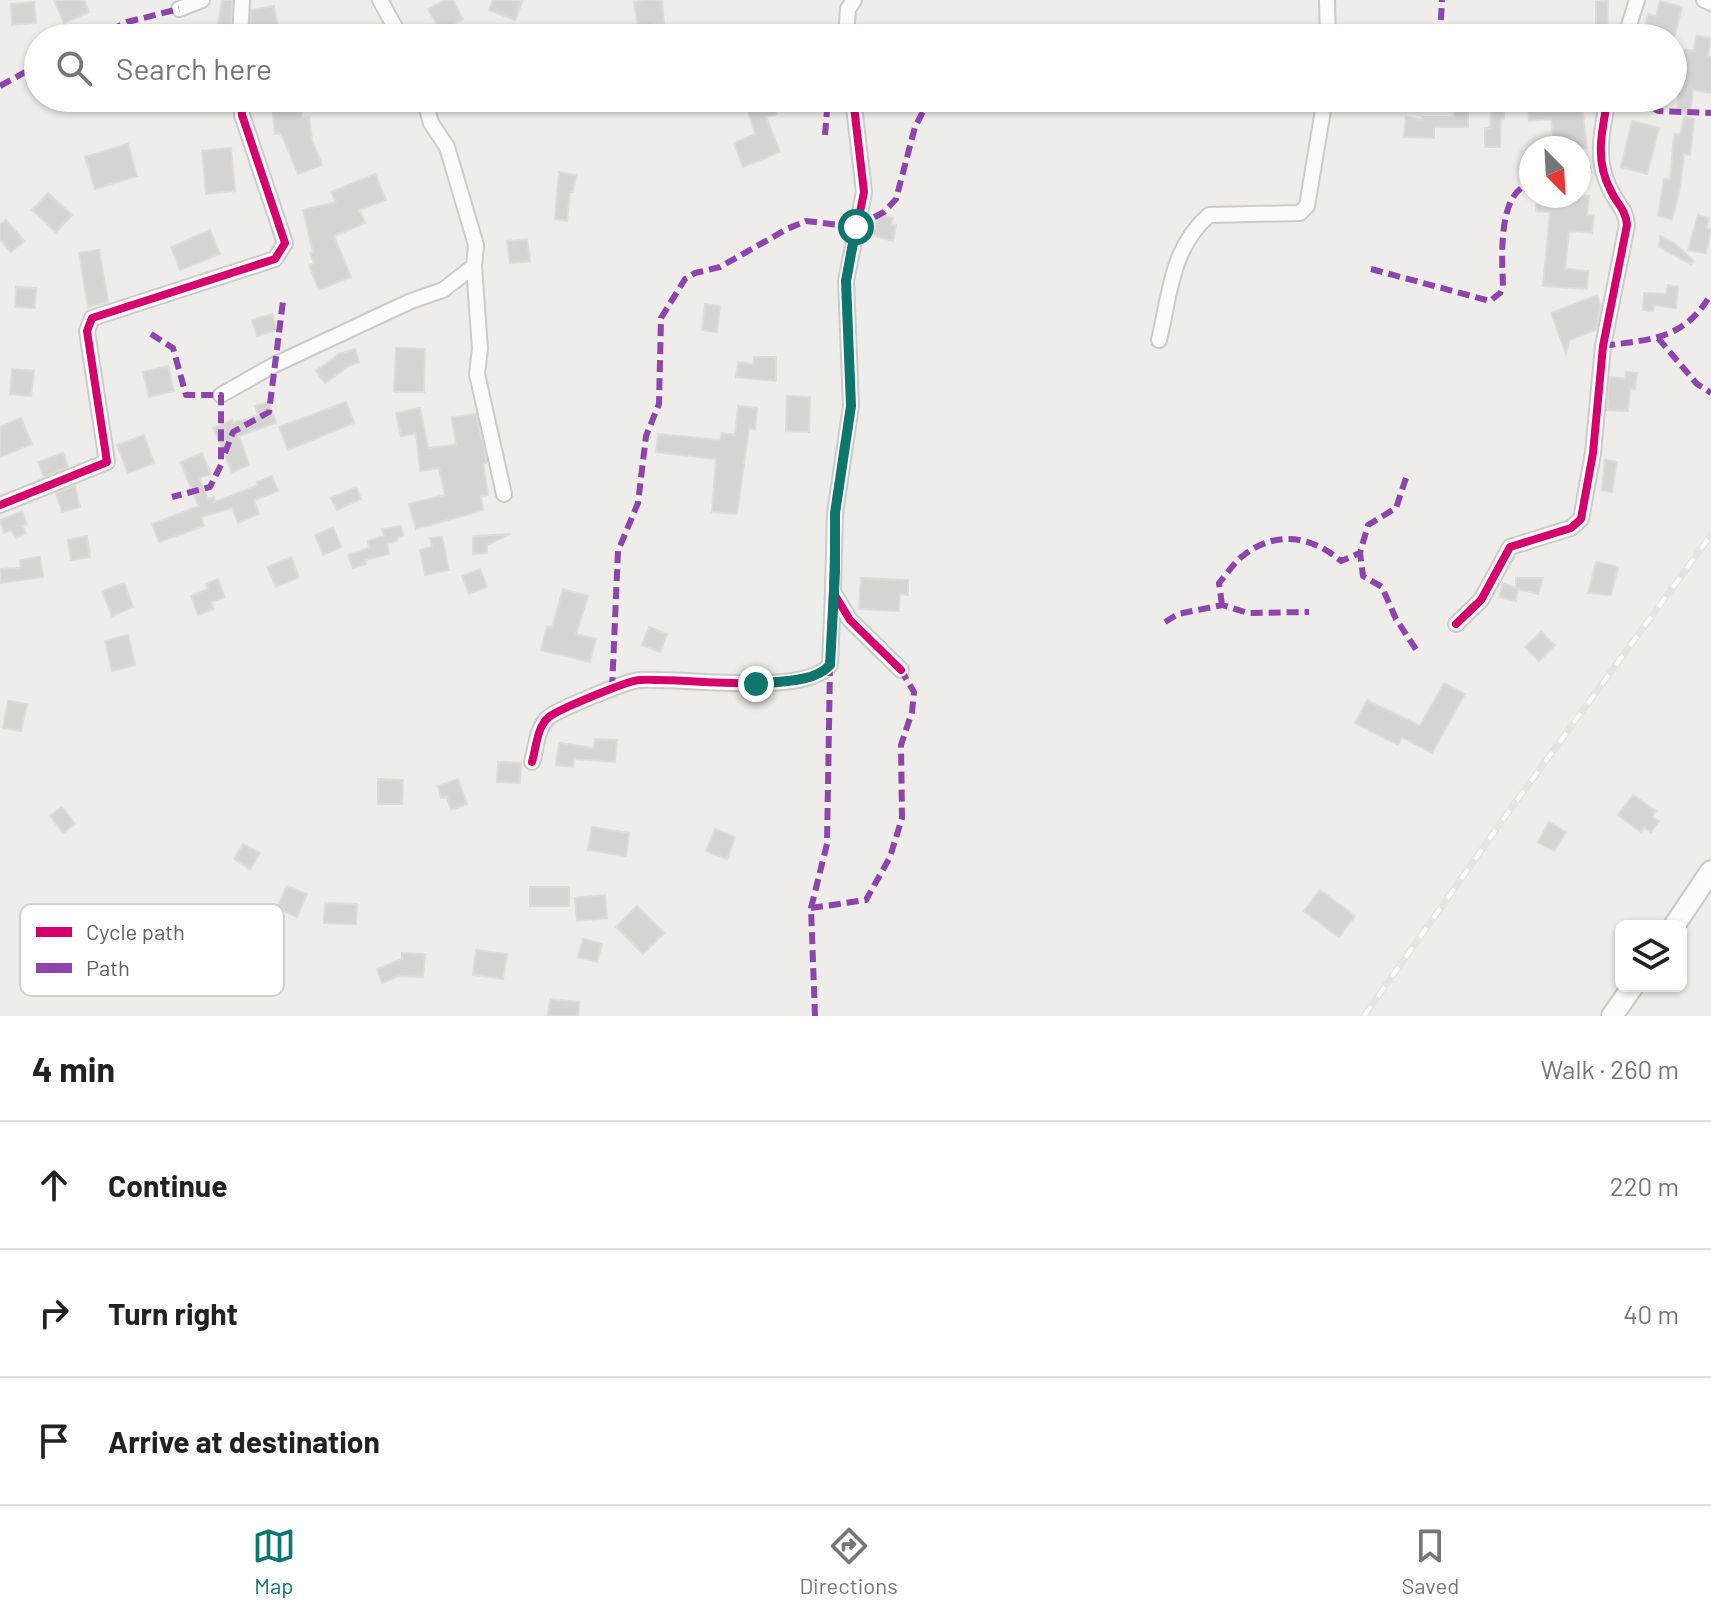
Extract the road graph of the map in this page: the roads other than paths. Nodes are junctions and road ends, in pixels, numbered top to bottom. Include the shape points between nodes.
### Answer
1 (202, 0) edge
2 (242, 0) edge
3 (380, 0) edge
4 (854, 0) edge
5 (1327, 0) edge
6 (1637, 0) edge
7 (1704, 0) edge
8 (1711, 3) edge
9 (179, 9) dead end
10 (241, 24) edge
11 (393, 24) edge
12 (847, 24) edge
13 (1328, 24) edge
14 (1629, 24) edge
15 (242, 112) edge
16 (428, 112) edge
17 (855, 112) edge
18 (1323, 112) edge
19 (1606, 112) edge
20 (474, 266) junction
21 (1159, 340) dead end
22 (221, 395) dead end
23 (504, 494) dead end
24 (0, 505) edge
25 (833, 592) junction
26 (1456, 624) dead end
27 (901, 670) dead end
28 (532, 762) dead end
29 (1711, 871) edge
30 (1678, 920) edge
31 (1629, 992) edge
32 (1612, 1016) edge

1 - 9 street
2 - 10 street
3 - 11 street
4 - 12 street
5 - 13 street
6 - 14 street
7 - 8 street
15 - 24 street via 285,243 275,259 92,318 87,331 107,462
16 - 20 street via 447,147 476,245
17 - 25 street via 864,192 846,281 851,406 835,513
18 - 21 street via 1307,206 1300,213 1209,215 1199,223 1175,261
19 - 26 street via 1599,154 1627,225 1603,346 1581,519 1571,528 1510,547 1481,600
20 - 22 street via 443,290 274,365
20 - 23 street via 477,374
25 - 27 street via 850,620
25 - 28 street via 830,665 824,671 756,684 637,680 548,717
29 - 30 main road
31 - 32 main road

